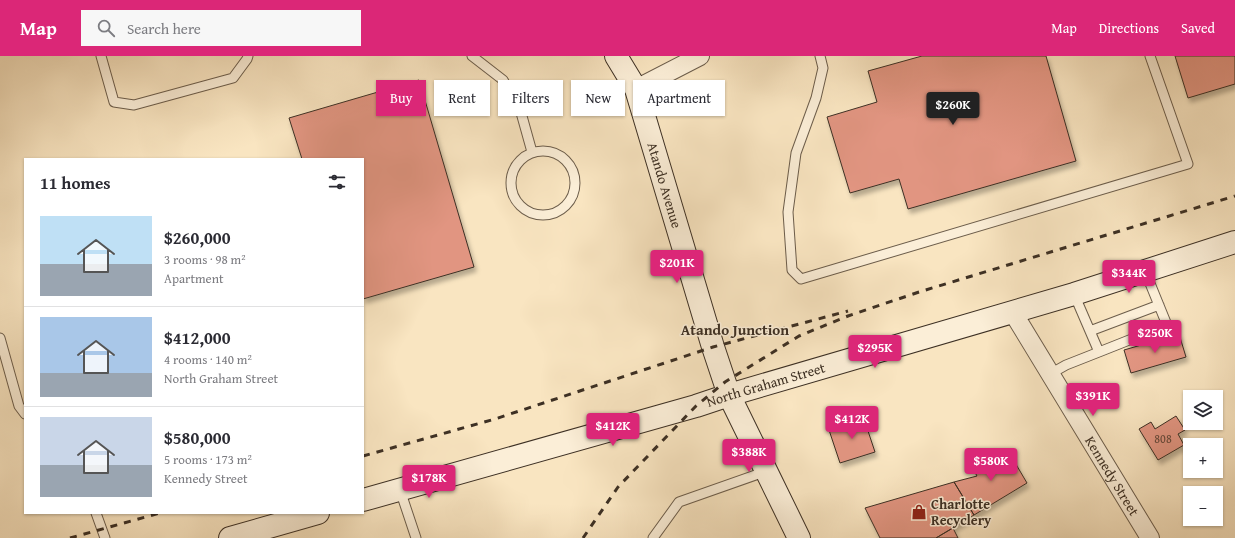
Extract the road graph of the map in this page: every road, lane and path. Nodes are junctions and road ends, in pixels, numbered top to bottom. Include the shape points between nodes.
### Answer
1 (101, 56) edge
2 (248, 56) edge
3 (472, 56) edge
4 (616, 56) edge
5 (700, 56) edge
6 (820, 56) edge
7 (1150, 56) edge
8 (653, 80) edge
9 (633, 84) edge
10 (644, 116) edge
11 (532, 152) junction
12 (1235, 242) edge
13 (1145, 271) junction
14 (1074, 294) junction
15 (1159, 305) junction
16 (1012, 311) junction
17 (1090, 331) junction
18 (0, 338) edge
19 (1098, 352) junction
20 (1050, 374) junction
21 (729, 394) junction
22 (24, 413) edge
23 (767, 471) junction
24 (400, 490) junction
25 (364, 500) edge
26 (96, 514) edge
27 (314, 514) edge
28 (105, 538) edge
29 (230, 538) edge
30 (416, 538) edge
31 (653, 538) edge
32 (799, 538) edge
33 (1150, 538) edge

1 - 2 lane via 114,102 134,105 233,78
3 - 11 lane via 504,80 520,109
4 - 9 main road, Atando Avenue
5 - 8 street
6 - 7 lane via 823,68 816,98 796,153 788,212 792,270 801,279 1188,164
10 - 21 main road, Atando Avenue
11 - 11 lane via 546,150 556,153 572,168 575,189 571,200 554,214 544,216 524,210 512,193 512,172 517,163
12 - 13 main road, North Graham Street
13 - 14 main road, North Graham Street
13 - 15 lane
14 - 16 main road, North Graham Street
14 - 17 lane
15 - 17 lane
15 - 19 lane via 1167,325
16 - 20 street, Kennedy Street
16 - 21 main road, North Graham Street
17 - 19 lane
18 - 22 lane via 19,406
19 - 20 lane
20 - 33 street, Kennedy Street
21 - 23 main road, Atando Avenue
21 - 24 main road, North Graham Street via 696,406
23 - 31 lane via 679,502
23 - 32 main road, Atando Avenue
24 - 25 main road, North Graham Street
24 - 30 lane
26 - 28 lane
27 - 29 main road

